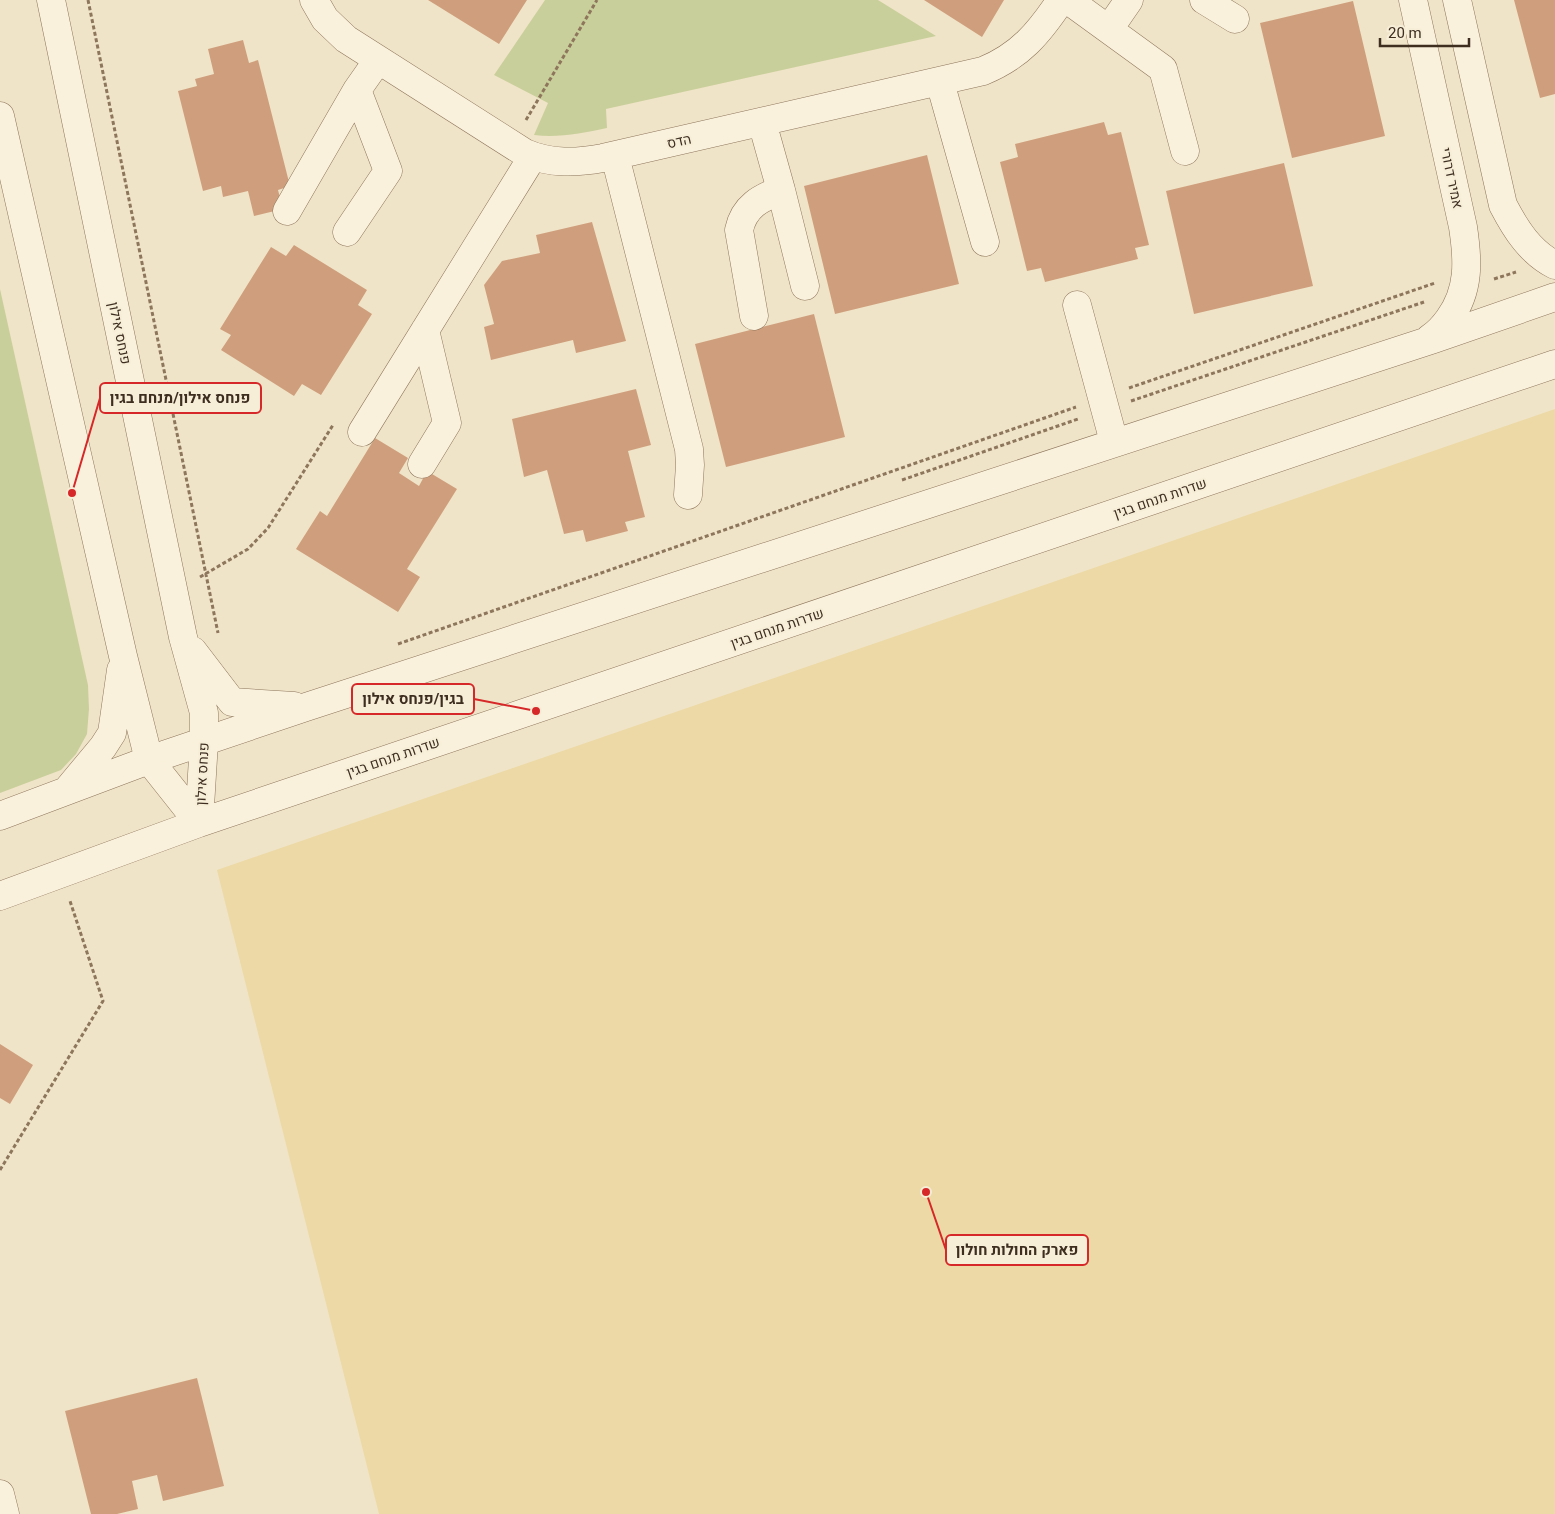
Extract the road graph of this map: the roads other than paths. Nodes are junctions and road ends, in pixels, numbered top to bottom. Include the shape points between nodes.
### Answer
1 (51, 0) edge
2 (314, 0) edge
3 (1061, 0) edge
4 (1068, 0) edge
5 (1129, 0) edge
6 (1204, 0) edge
7 (1413, 0) edge
8 (1457, 0) edge
9 (1235, 19) dead end
10 (1109, 29) junction
11 (378, 60) junction
12 (940, 82) junction
13 (357, 90) junction
14 (0, 116) edge
15 (762, 122) junction
16 (1185, 151) dead end
17 (533, 156) junction
18 (615, 156) junction
19 (782, 190) junction
20 (287, 211) dead end
21 (347, 232) dead end
22 (985, 242) dead end
23 (1555, 265) edge
24 (806, 286) dead end
25 (1555, 297) edge
26 (1077, 305) dead end
27 (754, 316) dead end
28 (425, 330) junction
29 (1422, 342) junction
30 (1555, 364) edge
31 (362, 432) dead end
32 (1114, 442) junction
33 (422, 464) dead end
34 (688, 495) dead end
35 (183, 638) junction
36 (123, 656) junction
37 (306, 706) junction
38 (204, 742) junction
39 (149, 760) junction
40 (67, 790) junction
41 (0, 816) edge
42 (199, 823) junction
43 (0, 896) edge
44 (0, 1494) edge
45 (5, 1514) edge

1 - 35 street, פנחס אילון
2 - 11 street, הדס via 338,33
3 - 12 street, הדס via 1042,28 1007,60 983,71
4 - 10 street
5 - 10 street
6 - 9 street
7 - 29 street, אמיר דרורי via 1467,258 1464,289 1455,311 1436,334
8 - 23 street via 1503,205 1527,243
10 - 16 street via 1163,69
11 - 13 street
11 - 17 street, הדס
12 - 15 street, הדס
12 - 22 street
13 - 20 street
13 - 21 street via 388,171
14 - 36 street, פנחס אילון
15 - 18 street, הדס
15 - 19 street
17 - 18 street, הדס via 576,162
17 - 28 street
18 - 34 street via 689,448
19 - 24 street
19 - 27 street via 762,198 741,220 739,230
25 - 29 street
26 - 32 street
28 - 31 street
28 - 33 street via 447,423
29 - 32 street
30 - 42 street, שדרות מנחם בגין
32 - 37 street
35 - 37 street via 232,702
35 - 38 street, פנחס אילון via 204,713
36 - 39 street, פנחס אילון
36 - 40 street via 112,733
37 - 38 street
38 - 39 street
38 - 42 street, פנחס אילון
39 - 40 street
39 - 42 street, פנחס אילון
40 - 41 street
42 - 43 street, שדרות מנחם בגין
44 - 45 street

